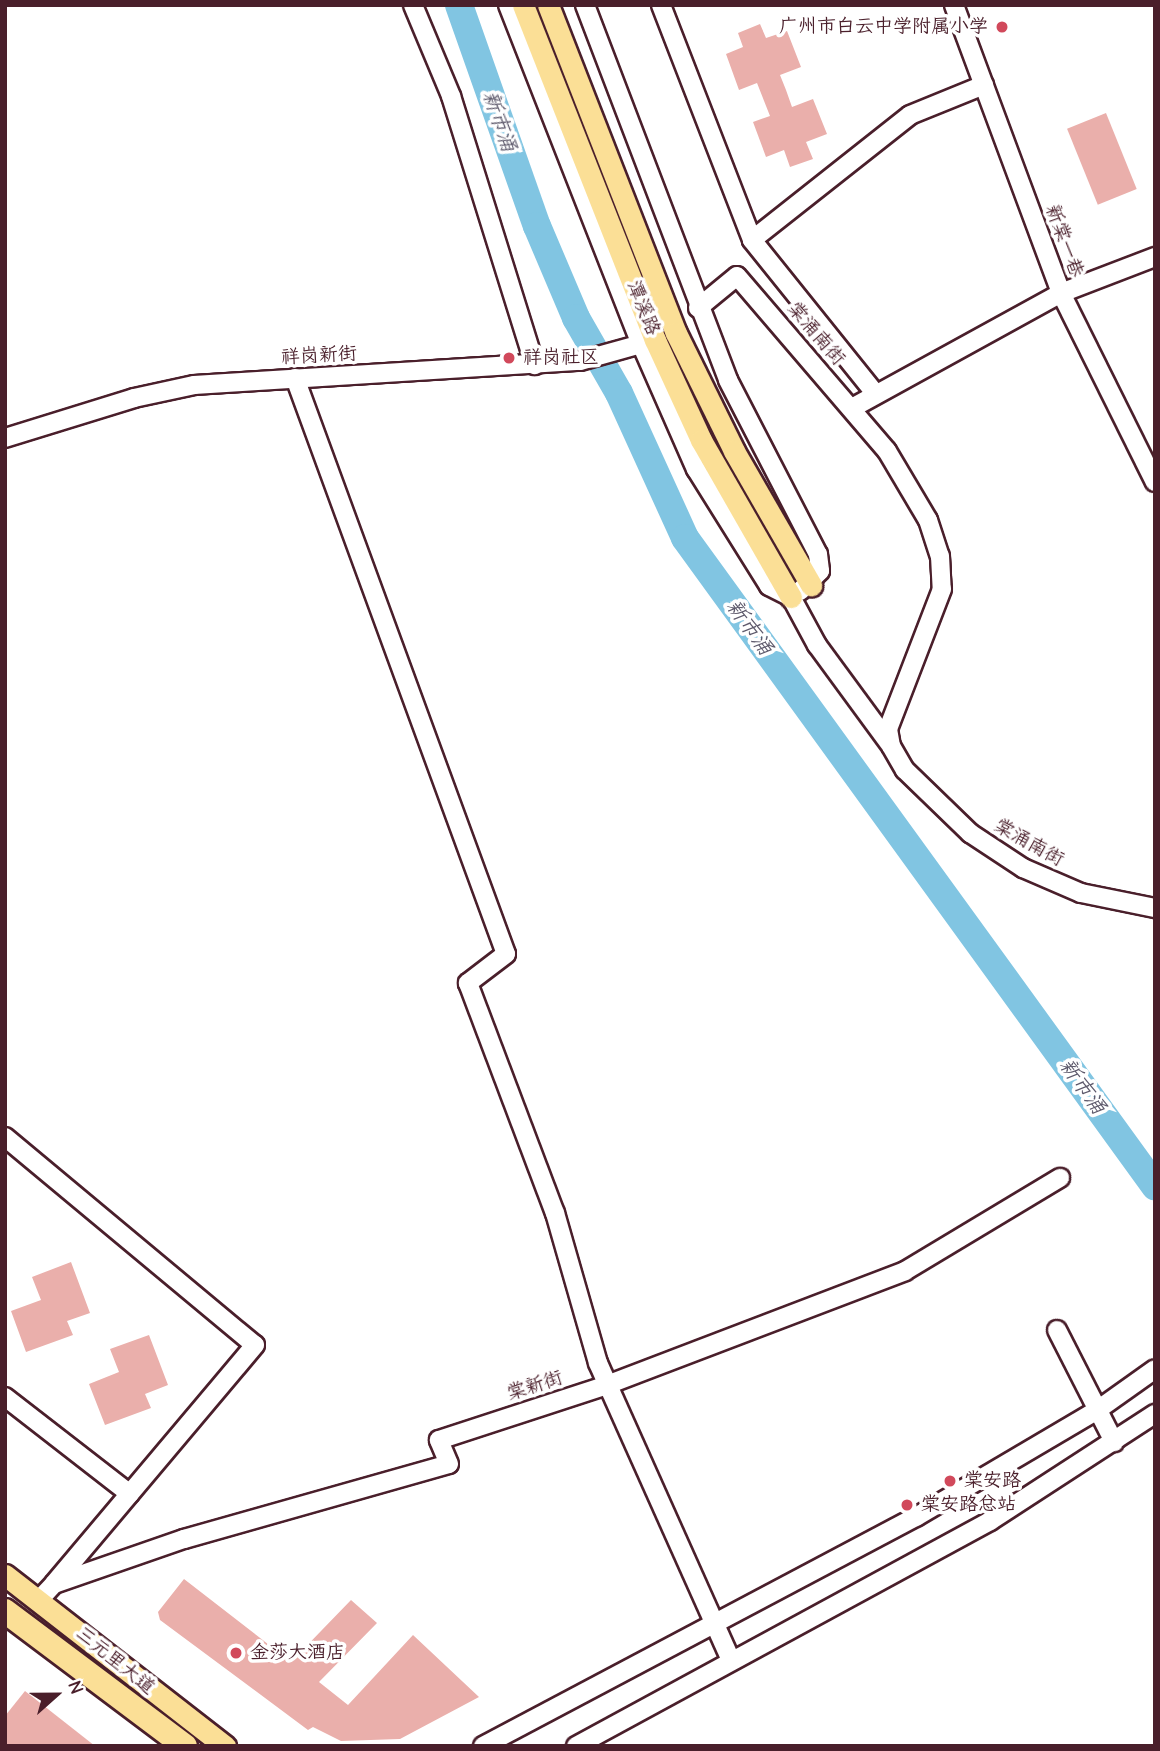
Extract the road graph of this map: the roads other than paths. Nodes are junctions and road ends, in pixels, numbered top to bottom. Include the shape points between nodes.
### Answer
1 (413, 5) edge
2 (508, 5) edge
3 (523, 5) edge
4 (548, 5) edge
5 (585, 5) edge
6 (661, 5) edge
7 (954, 5) edge
8 (984, 85) junction
9 (752, 240) junction
10 (1155, 257) edge
11 (1061, 293) junction
12 (698, 308) junction
13 (641, 344) junction
14 (534, 365) junction
15 (295, 378) junction
16 (876, 394) junction
17 (852, 408) junction
18 (5, 438) edge
19 (1151, 460) edge
20 (1155, 482) edge
21 (811, 584) junction
22 (791, 597) junction
23 (891, 746) junction
24 (1155, 908) edge
25 (5, 1137) edge
26 (1060, 1178) dead end
27 (1057, 1330) dead end
28 (1155, 1369) edge
29 (607, 1385) junction
30 (5, 1397) edge
31 (1096, 1411) junction
32 (1155, 1414) edge
33 (1114, 1442) junction
34 (130, 1494) junction
35 (5, 1575) edge
36 (54, 1584) junction
37 (39, 1600) junction
38 (5, 1611) edge
39 (5, 1625) edge
40 (713, 1625) junction
41 (732, 1661) junction
42 (165, 1746) edge
43 (185, 1746) edge
44 (225, 1746) edge
45 (483, 1746) edge
46 (576, 1746) edge

1 - 14 street via 451,96
2 - 13 street
3 - 22 main road, 潭溪路 via 655,340 701,440
4 - 21 main road, 潭溪路 via 676,333 733,451
5 - 12 street
6 - 9 street
7 - 8 street, 新棠一巷
8 - 9 street via 910,115
8 - 11 street, 新棠一巷
9 - 16 street
10 - 11 street
11 - 16 street
11 - 19 street, 新棠一巷
12 - 17 street, 棠涌南街 via 737,276
12 - 21 street via 728,380 818,554 820,571
13 - 14 street, 祥岗新街 via 580,361
13 - 22 street via 696,469 739,542 769,586
14 - 15 street, 祥岗新街
15 - 18 street, 祥岗新街 via 159,392
15 - 29 street via 506,954 468,983 555,1213
16 - 17 street
17 - 23 street, 棠涌南街 via 919,501 941,565 939,602 889,720
19 - 20 street, 新棠一巷
21 - 22 street
22 - 23 street via 817,645
23 - 24 street, 棠涌南街 via 905,770 934,802 1006,858 1081,892
25 - 34 street via 256,1345
26 - 29 street, 棠新街 via 905,1271
27 - 31 street
28 - 31 street
29 - 36 street, 棠新街 via 439,1440 449,1464 184,1539
29 - 40 street
30 - 34 street
31 - 33 street
31 - 40 street via 916,1517
32 - 33 street
33 - 41 street via 990,1521
34 - 36 street
35 - 37 main road, 三元里大道
36 - 37 street, 棠新街
37 - 44 main road, 三元里大道
38 - 43 highway
39 - 42 main road, 三元里大道
40 - 41 street
40 - 45 street
41 - 46 street

